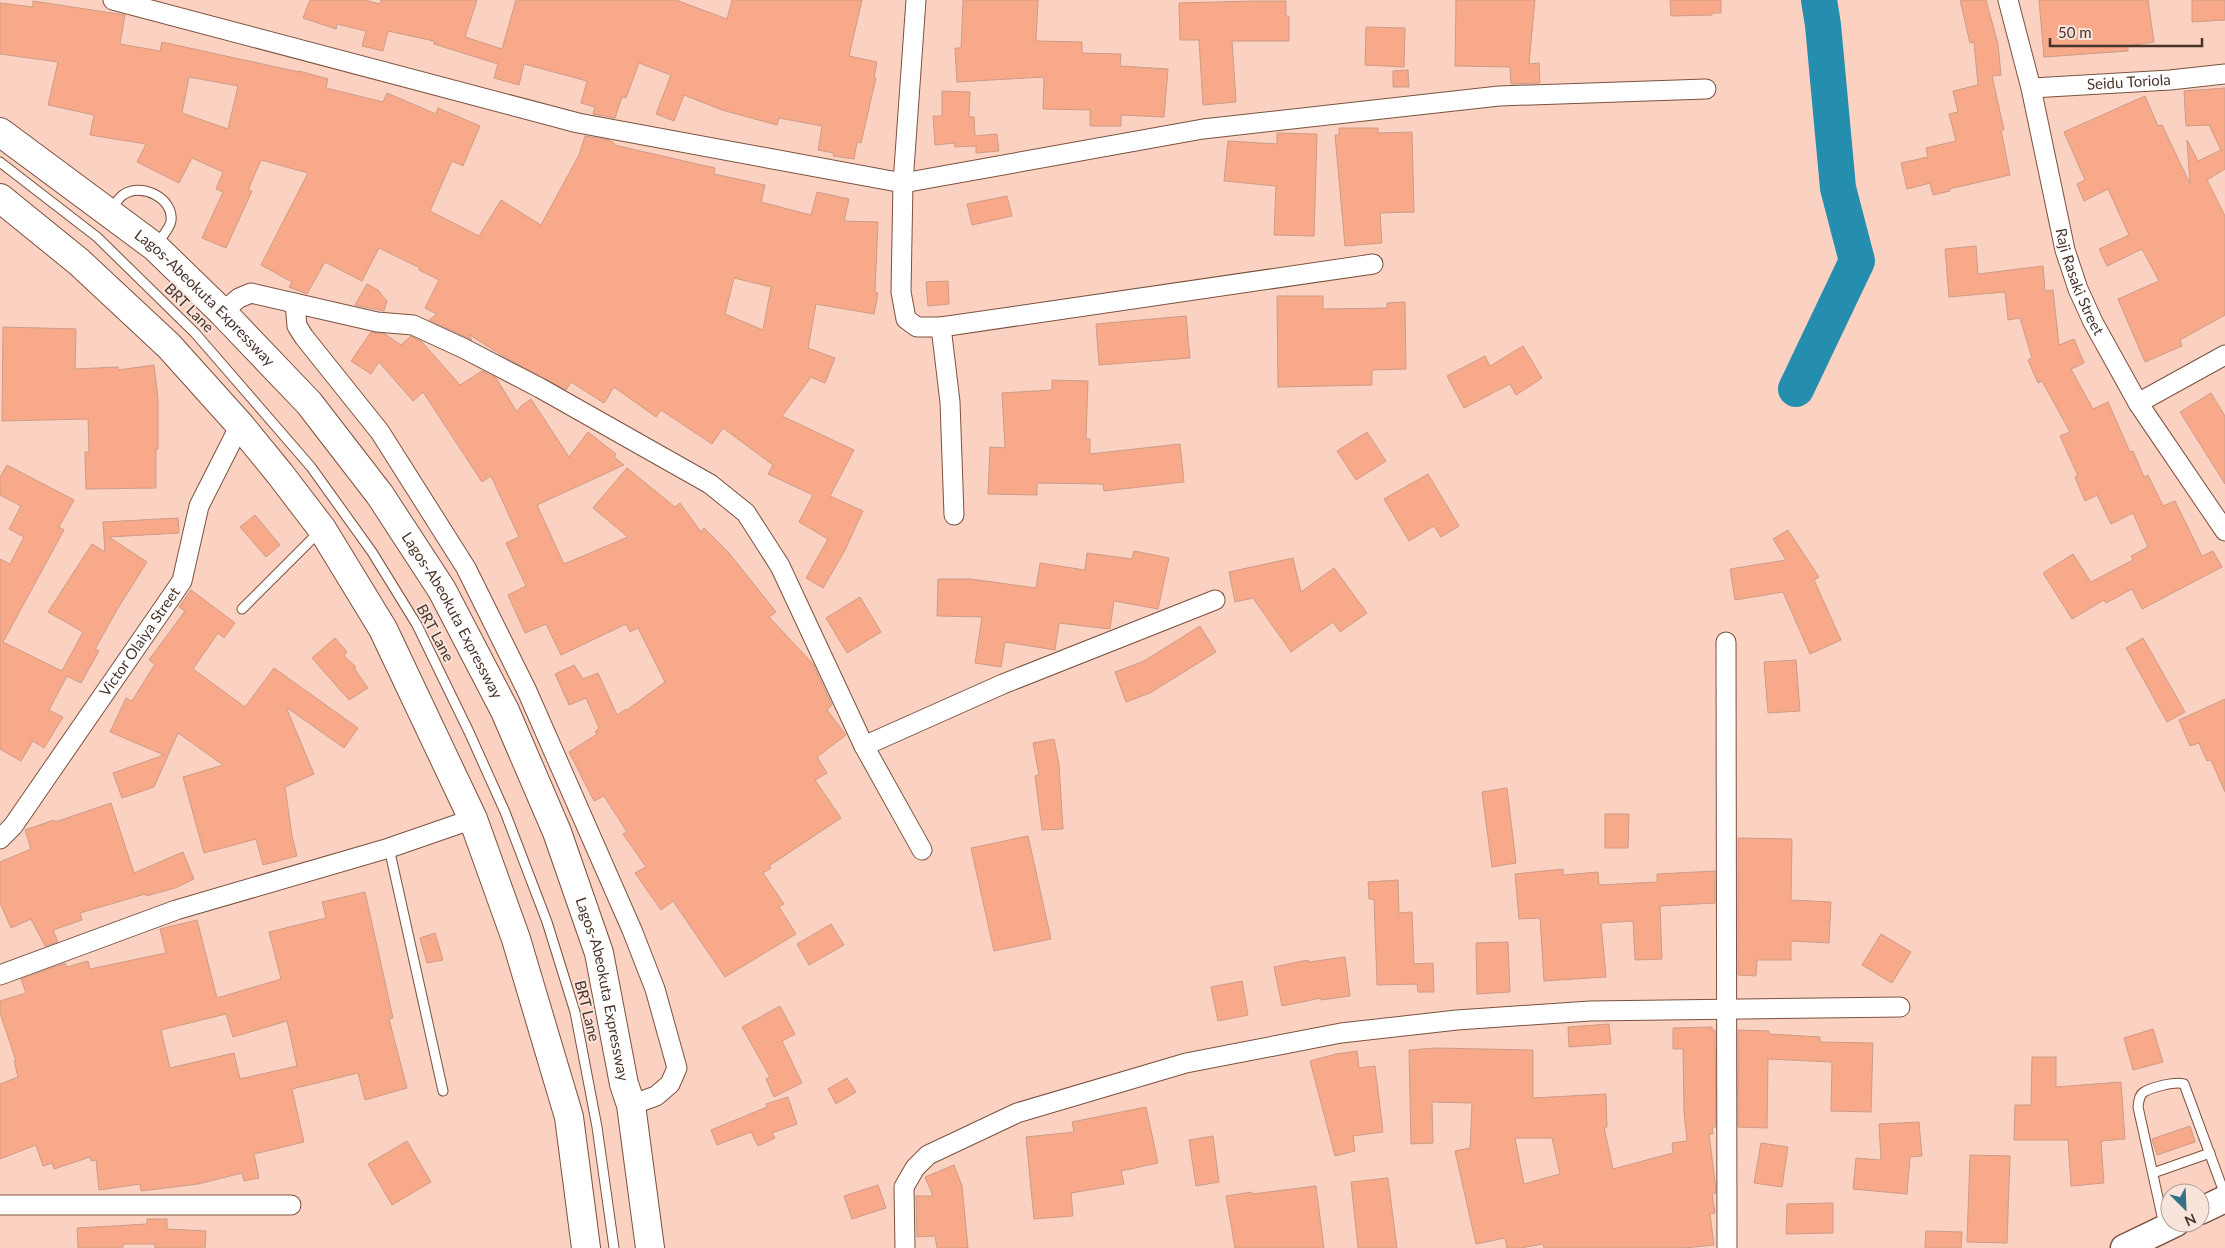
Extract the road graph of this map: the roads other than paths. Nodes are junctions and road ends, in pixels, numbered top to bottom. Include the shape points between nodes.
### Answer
1 (113, 0) edge
2 (916, 0) edge
3 (2008, 0) edge
4 (2225, 74) edge
5 (2031, 88) junction
6 (1706, 89) dead end
7 (0, 132) edge
8 (0, 162) edge
9 (903, 183) junction
10 (0, 198) edge
11 (110, 213) junction
12 (155, 246) junction
13 (1373, 264) dead end
14 (295, 303) junction
15 (222, 312) junction
16 (941, 327) junction
17 (2225, 355) edge
18 (2138, 403) junction
19 (240, 425) junction
20 (954, 515) dead end
21 (322, 529) junction
22 (2225, 531) edge
23 (1215, 600) dead end
24 (242, 609) dead end
25 (1726, 642) dead end
26 (864, 746) junction
27 (473, 819) junction
28 (0, 839) edge
29 (389, 848) junction
30 (922, 850) dead end
31 (0, 976) edge
32 (1900, 1007) dead end
33 (1727, 1009) junction
34 (442, 1091) dead end
35 (632, 1105) junction
36 (2210, 1153) junction
37 (2152, 1173) junction
38 (2225, 1195) edge
39 (2160, 1197) edge
40 (2225, 1199) edge
41 (0, 1205) edge
42 (291, 1205) dead end
43 (2210, 1206) edge
44 (2160, 1231) edge
45 (649, 1242) edge
46 (613, 1243) edge
47 (583, 1248) edge
48 (906, 1248) edge
49 (1728, 1248) edge
50 (2124, 1248) edge

1 - 9 street via 578,123
2 - 9 street
3 - 5 street, Raji Rasaki Street
4 - 5 street, Seidu Toriola
5 - 18 street, Raji Rasaki Street via 2065,250 2078,289 2092,322
6 - 9 street via 1499,96 1204,129
7 - 11 highway, Lagos-Abeokuta Expressway
8 - 46 lane, BRT Lane via 97,237 195,333 311,467 372,552 417,625 505,812 547,922 575,1012 597,1127
9 - 16 street via 902,292 906,319 917,327
10 - 19 highway via 79,262 169,346
11 - 12 highway, Lagos-Abeokuta Expressway
11 - 12 lane via 122,195 138,190 158,196 170,209 171,222
12 - 15 highway, Lagos-Abeokuta Expressway
13 - 16 street
14 - 15 street via 251,293
14 - 26 street via 377,322 413,325 540,388 710,484 746,513 780,566
14 - 35 street via 297,326 304,337 380,432 466,568 539,718 632,930 655,988 676,1068 670,1084 656,1096
15 - 35 highway, Lagos-Abeokuta Expressway via 309,403 380,495 442,590 505,711 557,832 599,952 624,1084
16 - 20 street via 950,402
17 - 18 street
18 - 22 street, Raji Rasaki Street
19 - 21 highway
19 - 28 street, Victor Olaiya Street via 199,506 182,581 13,826
21 - 24 lane
21 - 27 highway via 383,629
23 - 26 street via 1003,684
25 - 33 street
26 - 30 street
27 - 29 street
27 - 47 highway via 516,938 566,1107
29 - 31 street via 176,910
29 - 34 lane
32 - 33 street
33 - 48 street via 1590,1011 1457,1020 1341,1033 1186,1063 1017,1113 928,1155 915,1168 904,1187
33 - 49 street
35 - 45 highway, Lagos-Abeokuta Expressway
36 - 37 lane
36 - 37 lane via 2184,1084 2177,1082 2144,1092 2138,1107
36 - 38 lane
37 - 39 lane
40 - 43 street
41 - 42 street
44 - 50 street

